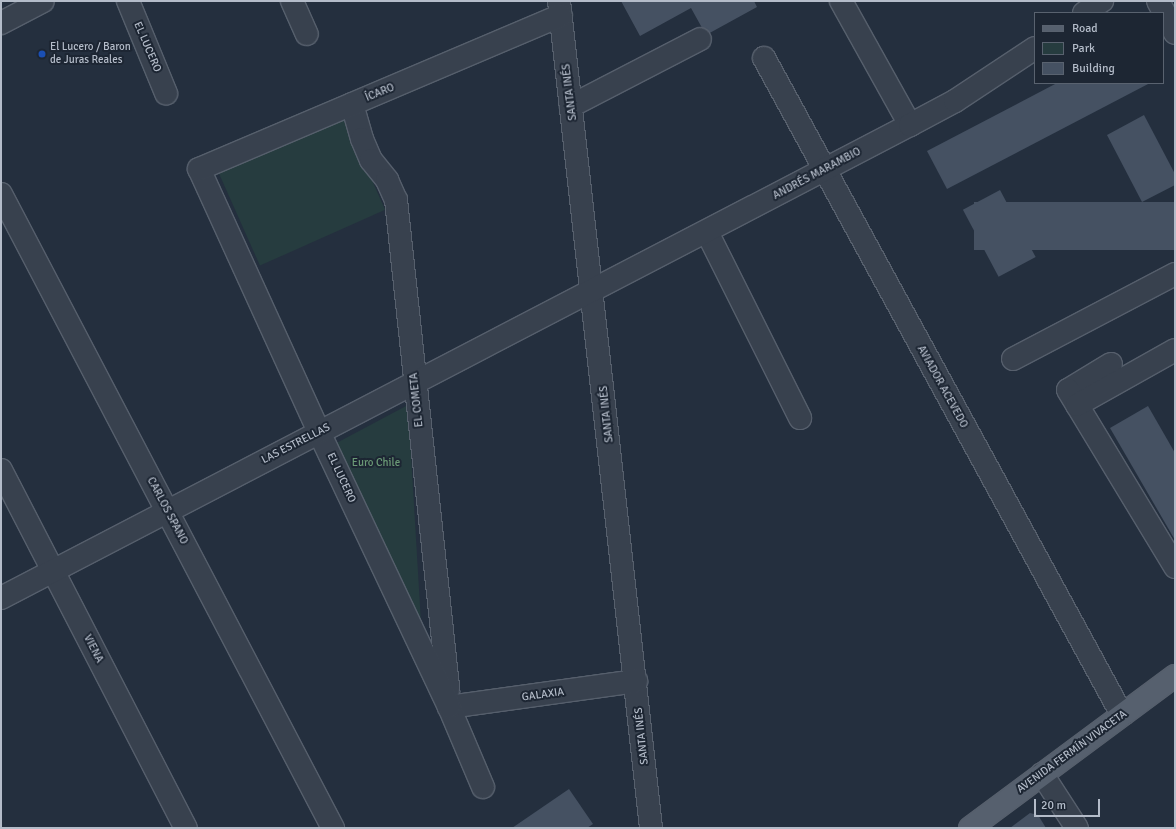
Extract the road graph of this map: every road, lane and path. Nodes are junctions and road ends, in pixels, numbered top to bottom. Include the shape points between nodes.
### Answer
1 (43, 1) edge
2 (128, 1) edge
3 (292, 1) edge
4 (841, 1) edge
5 (1102, 1) edge
6 (1158, 1) edge
7 (560, 8) edge
8 (1086, 12) edge
9 (1164, 12) edge
10 (1164, 12) edge
11 (1, 23) edge
12 (1175, 33) edge
13 (307, 34) dead end
14 (700, 39) dead end
15 (1034, 49) edge
16 (764, 58) dead end
17 (166, 93) dead end
18 (352, 104) junction
19 (571, 106) junction
20 (910, 125) junction
21 (199, 169) joint
22 (824, 170) junction
23 (1, 194) edge
24 (707, 232) junction
25 (1175, 274) edge
26 (593, 292) junction
27 (1175, 350) edge
28 (1014, 359) dead end
29 (1111, 364) dead end
30 (415, 384) junction
31 (1077, 405) junction
32 (800, 418) dead end
33 (319, 432) junction
34 (1, 470) edge
35 (167, 511) junction
36 (1175, 567) edge
37 (53, 570) junction
38 (1, 598) edge
39 (1175, 676) edge
40 (636, 681) junction
41 (449, 707) junction
42 (1122, 715) junction
43 (1042, 774) junction
44 (483, 787) dead end
45 (186, 828) edge
46 (333, 828) edge
47 (651, 828) edge
48 (970, 828) edge
49 (1077, 828) edge

1 - 11 street
2 - 17 street, EL LUCERO
3 - 13 street
4 - 20 street
5 - 8 street
6 - 9 street
7 - 18 street, ÍCARO
7 - 19 street, SANTA INÉS
10 - 12 street
14 - 19 street
15 - 20 street, ANDRÉS MARAMBIO via 967,93
16 - 22 street, AVIADOR ACEVEDO
18 - 21 street, ÍCARO
18 - 30 street, EL COMETA via 371,160 388,180 396,200
19 - 26 street, SANTA INÉS
20 - 22 street, ANDRÉS MARAMBIO
21 - 33 street, EL LUCERO
22 - 24 street, ANDRÉS MARAMBIO
22 - 42 street, AVIADOR ACEVEDO
23 - 35 street, CARLOS SPANO
24 - 26 street, ANDRÉS MARAMBIO
24 - 32 street
25 - 28 street
26 - 30 street, LAS ESTRELLAS
26 - 40 street, SANTA INÉS
27 - 31 street
29 - 31 street via 1068,390
30 - 33 street, LAS ESTRELLAS
30 - 41 street, EL COMETA
31 - 36 street
33 - 35 street, LAS ESTRELLAS
33 - 41 street, EL LUCERO
34 - 37 street, VIENA
35 - 37 street, LAS ESTRELLAS
35 - 46 street, CARLOS SPANO
37 - 38 street, LAS ESTRELLAS
37 - 45 street, VIENA
39 - 42 main road, AVENIDA FERMÍN VIVACETA
40 - 41 street, GALAXIA
40 - 47 street, SANTA INÉS
41 - 44 street, EL LUCERO
42 - 43 main road, AVENIDA FERMÍN VIVACETA
43 - 48 main road, AVENIDA FERMÍN VIVACETA
43 - 49 street

